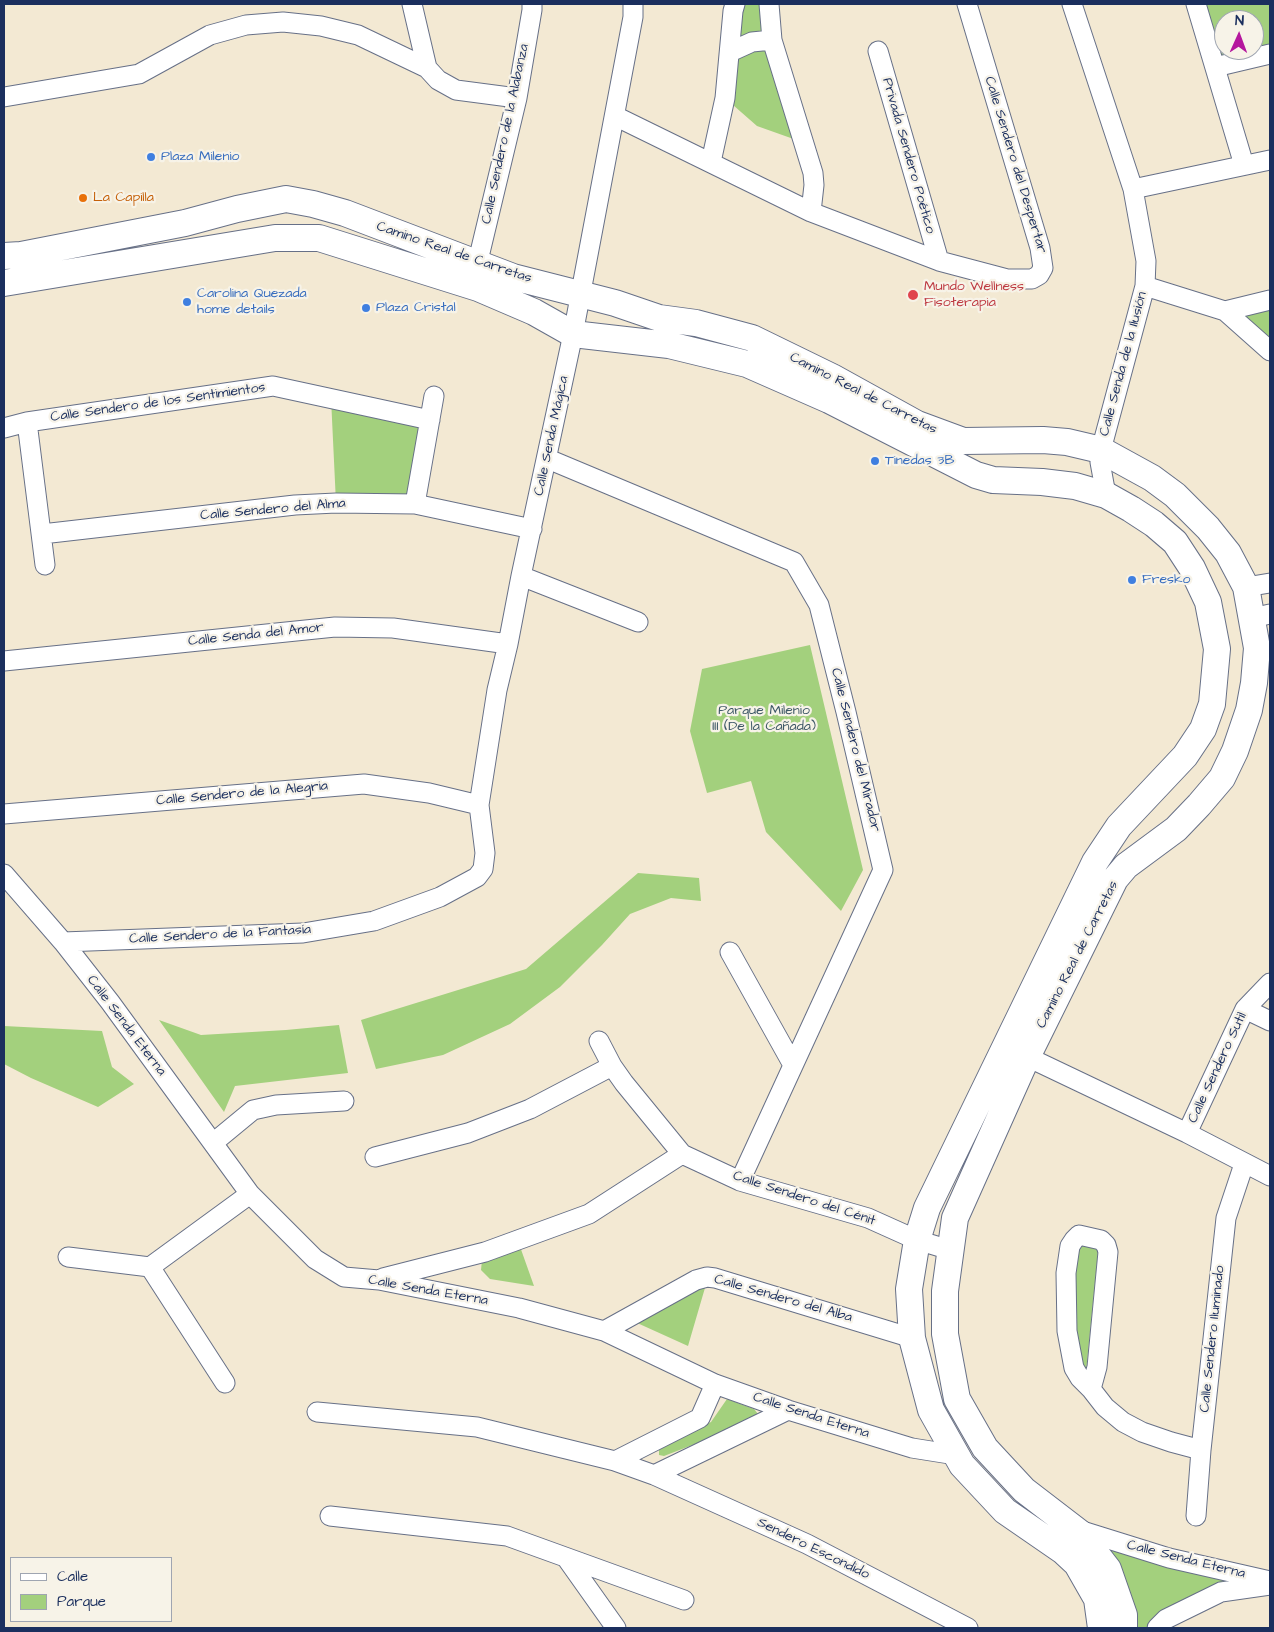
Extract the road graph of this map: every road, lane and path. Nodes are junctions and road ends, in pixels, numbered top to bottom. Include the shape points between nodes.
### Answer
1 (412, 4) edge
2 (532, 4) edge
3 (633, 4) edge
4 (735, 4) edge
5 (769, 4) edge
6 (967, 4) edge
7 (1072, 4) edge
8 (1196, 4) edge
9 (772, 40) junction
10 (878, 51) dead end
11 (730, 52) junction
12 (1270, 54) edge
13 (1215, 67) junction
14 (427, 68) junction
15 (4, 97) edge
16 (517, 98) junction
17 (615, 116) junction
18 (1270, 160) edge
19 (711, 162) junction
20 (1244, 165) junction
21 (1133, 189) junction
22 (811, 212) junction
23 (4, 256) edge
24 (939, 261) junction
25 (477, 265) junction
26 (4, 283) edge
27 (1145, 286) junction
28 (581, 293) junction
29 (1270, 300) edge
30 (1225, 311) junction
31 (573, 334) junction
32 (1270, 351) edge
33 (434, 396) dead end
34 (430, 420) junction
35 (27, 422) junction
36 (4, 428) edge
37 (1101, 450) junction
38 (548, 459) junction
39 (1156, 482) junction
40 (1106, 495) junction
41 (415, 504) junction
42 (1132, 509) junction
43 (1208, 528) junction
44 (532, 529) junction
45 (42, 534) junction
46 (1182, 554) junction
47 (45, 565) dead end
48 (522, 576) junction
49 (1258, 585) edge
50 (1261, 616) edge
51 (638, 622) dead end
52 (508, 644) junction
53 (4, 661) edge
54 (1212, 702) junction
55 (1249, 710) junction
56 (1187, 752) junction
57 (1229, 764) junction
58 (479, 805) junction
59 (4, 814) edge
60 (483, 869) joint
61 (4, 874) edge
62 (63, 942) junction
63 (730, 952) dead end
64 (1270, 984) edge
65 (1245, 1009) junction
66 (1270, 1021) edge
67 (599, 1041) dead end
68 (1016, 1052) junction
69 (793, 1065) junction
70 (612, 1066) junction
71 (344, 1101) dead end
72 (1188, 1133) junction
73 (213, 1144) junction
74 (682, 1154) junction
75 (375, 1157) dead end
76 (1244, 1164) junction
77 (1270, 1176) edge
78 (740, 1181) junction
79 (250, 1194) junction
80 (927, 1208) junction
81 (954, 1221) junction
82 (917, 1240) junction
83 (68, 1257) dead end
84 (949, 1263) junction
85 (150, 1267) junction
86 (912, 1279) junction
87 (379, 1280) junction
88 (604, 1330) junction
89 (912, 1338) junction
90 (225, 1383) dead end
91 (715, 1384) junction
92 (1091, 1389) junction
93 (788, 1410) junction
94 (317, 1412) dead end
95 (1201, 1450) junction
96 (956, 1455) junction
97 (615, 1461) junction
98 (654, 1475) junction
99 (330, 1516) dead end
100 (1196, 1516) dead end
101 (1074, 1529) junction
102 (567, 1559) junction
103 (1270, 1581) edge
104 (1270, 1585) edge
105 (684, 1600) dead end
106 (616, 1628) edge
107 (968, 1628) edge
108 (1101, 1628) edge
109 (1124, 1628) edge
110 (1157, 1628) edge

1 - 14 street
2 - 16 street, Calle Sendero de la Alabanza
3 - 17 street, Calle Senda Mágica via 634,17
4 - 11 street
5 - 9 street
6 - 24 street, Calle Sendero del Despertar via 1040,248 1043,268 1032,279 1007,280
7 - 21 street, Calle Senda de la Ilusión
8 - 13 street
9 - 11 street via 752,42
9 - 22 street via 812,173
10 - 24 street, Privada Sendero Poético
11 - 19 street via 725,98
12 - 13 street
13 - 20 street
14 - 15 street via 358,35 321,26 283,22 246,25 210,35 139,74
14 - 16 street via 438,80 456,90
16 - 25 street, Calle Sendero de la Alabanza
17 - 19 street, Calle Sendero del Despertar
17 - 28 street, Calle Senda Mágica
18 - 20 street
19 - 22 street, Calle Sendero del Despertar
20 - 21 street
21 - 27 street, Calle Senda de la Ilusión via 1146,261
22 - 24 street, Calle Sendero del Despertar
23 - 25 street, Camino Real de Carretas via 185,224 286,199 345,214
25 - 28 street, Camino Real de Carretas
26 - 31 street, Camino Real de Carretas via 275,238 319,238 478,288 534,312
27 - 30 street
27 - 37 street, Calle Senda de la Ilusión
28 - 31 street, Calle Senda Mágica
28 - 37 street, Camino Real de Carretas via 659,318 752,338 917,424 963,441 1043,440
29 - 30 street
30 - 32 street
31 - 38 street, Calle Senda Mágica
31 - 40 street, Camino Real de Carretas via 668,345 747,364 829,400 976,475 993,480 1075,486
33 - 34 street
34 - 35 street, Calle Sendero de los Sentimientos via 273,386
34 - 41 street
35 - 36 street, Calle Sendero de los Sentimientos
35 - 45 street
37 - 39 street, Camino Real de Carretas
37 - 40 street, Calle Senda de la Ilusión
38 - 44 street, Calle Senda Mágica
38 - 69 street, Calle Sendero del Mirador via 794,562 818,604 883,870
39 - 42 street via 1166,501 1164,510 1156,513
39 - 43 street, Camino Real de Carretas via 1175,495
40 - 42 street, Camino Real de Carretas
41 - 44 street, Calle Sendero del Alma
41 - 45 street, Calle Sendero del Alma via 295,505
42 - 46 street, Camino Real de Carretas via 1175,542
43 - 46 street via 1188,519 1176,520 1172,528
43 - 49 street, Camino Real de Carretas
44 - 48 street, Calle Senda Mágica
45 - 47 street
46 - 54 street, Camino Real de Carretas via 1208,602 1217,649
48 - 51 street
48 - 52 street, Calle Senda Mágica
49 - 50 street, Camino Real de Carretas
50 - 55 street, Camino Real de Carretas
52 - 53 street, Calle Senda del Amor via 393,628 335,627
52 - 58 street, Calle Senda Mágica via 497,690
54 - 55 street via 1219,726 1228,729
54 - 56 street, Camino Real de Carretas via 1203,730
55 - 57 street, Camino Real de Carretas
56 - 57 street via 1213,737 1222,740
56 - 68 street, Camino Real de Carretas via 1119,826 1095,862 1052,954
57 - 68 street, Camino Real de Carretas via 1222,778 1176,829 1126,866 1115,879
58 - 59 street, Calle Sendero de la Alegria via 429,793 364,784
58 - 60 street, Calle Senda Mágica via 485,853
60 - 62 street, Calle Sendero de la Fantasía via 477,878 440,897 374,921 303,934
61 - 62 street, Calle Senda Eterna
62 - 73 street, Calle Senda Eterna
63 - 69 street
64 - 65 street, Calle Sendero Sutil
65 - 66 street
65 - 72 street, Calle Sendero Sutil
67 - 70 street, Calle Sendero del Cénit
68 - 72 street
68 - 80 street, Camino Real de Carretas
68 - 81 street, Camino Real de Carretas
69 - 78 street, Calle Sendero del Mirador
70 - 74 street, Calle Sendero del Cénit
70 - 75 street via 530,1109 477,1130
71 - 73 street via 276,1105 253,1110
72 - 76 street
73 - 79 street, Calle Senda Eterna
74 - 78 street, Calle Sendero del Cénit
74 - 87 street via 590,1214 485,1252
76 - 77 street
76 - 95 street, Calle Sendero Iluminado via 1226,1218
78 - 82 street, Calle Sendero del Cénit via 868,1218
79 - 85 street
79 - 87 street, Calle Senda Eterna via 315,1259 344,1277
80 - 81 street via 932,1233 940,1235
80 - 82 street, Camino Real de Carretas
81 - 84 street, Camino Real de Carretas
82 - 84 street, Calle Sendero del Cénit
82 - 86 street, Camino Real de Carretas
83 - 85 street
84 - 86 street via 932,1260
84 - 101 street, Camino Real de Carretas via 945,1334 957,1399 985,1448 1024,1490
85 - 90 street
86 - 89 street, Camino Real de Carretas via 909,1289
87 - 88 street, Calle Senda Eterna via 519,1308
88 - 89 street, Calle Sendero del Alba via 707,1277
88 - 91 street, Calle Senda Eterna
89 - 96 street, Camino Real de Carretas via 931,1410
91 - 93 street, Calle Senda Eterna
91 - 97 street via 700,1418
92 - 92 street via 1097,1367 1108,1252 1101,1240 1079,1235 1070,1246 1067,1266 1067,1331 1074,1368
92 - 95 street via 1104,1407 1142,1432
93 - 96 street, Calle Senda Eterna via 912,1448
93 - 98 street
94 - 97 street, Sendero Escondido via 477,1427
95 - 100 street, Calle Sendero Iluminado
96 - 108 street, Camino Real de Carretas via 1005,1511 1077,1564 1097,1599
97 - 98 street, Sendero Escondido
98 - 107 street, Sendero Escondido via 807,1544
99 - 102 street via 507,1536
101 - 103 street, Calle Senda Eterna via 1170,1558
101 - 109 street, Camino Real de Carretas via 1108,1569 1124,1615
102 - 105 street
102 - 106 street
104 - 110 street, Calle Senda Eterna via 1221,1592 1166,1619

